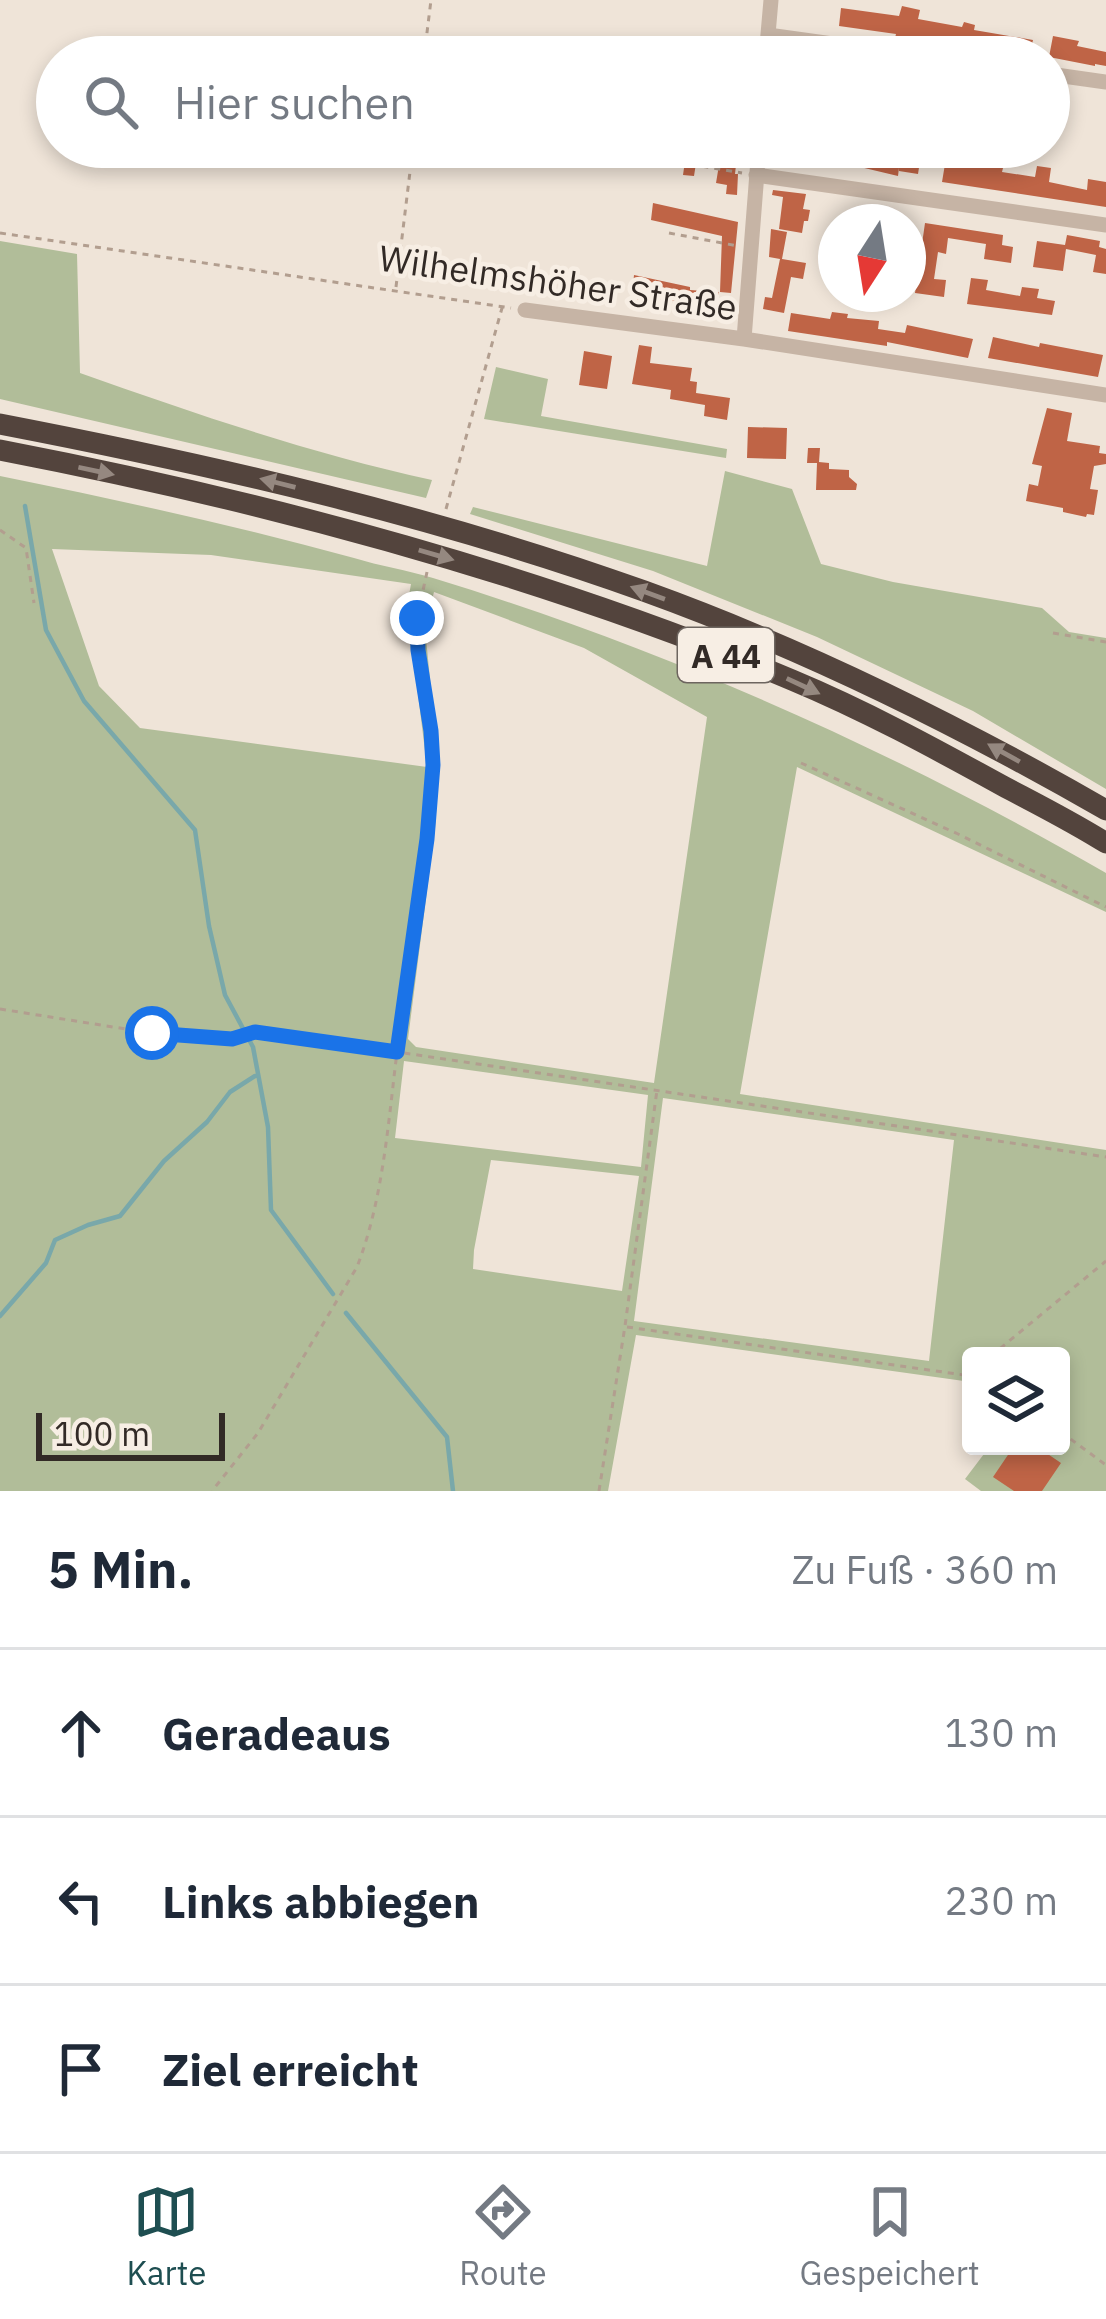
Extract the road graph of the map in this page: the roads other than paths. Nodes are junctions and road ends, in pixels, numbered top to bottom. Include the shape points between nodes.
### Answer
1 (772, 0) edge
2 (769, 35) joint
3 (776, 36) edge
4 (1070, 77) edge
5 (1106, 82) edge
6 (757, 168) edge
7 (756, 176) junction
8 (1106, 225) edge
9 (525, 310) road end
10 (744, 339) junction
11 (1106, 395) edge
12 (0, 424) edge
13 (0, 450) edge
14 (1106, 810) edge
15 (1106, 842) edge

1 - 2 street
2 - 3 street
4 - 5 street
6 - 7 street
7 - 8 street
7 - 10 street
9 - 10 street, Wilhelmshöher Straße
10 - 11 street, Wilhelmshöher Straße
14 -> 12 highway, A 44 via 880,690 645,592 275,482
13 -> 15 highway, A 44 via 323,524 616,612 795,682

